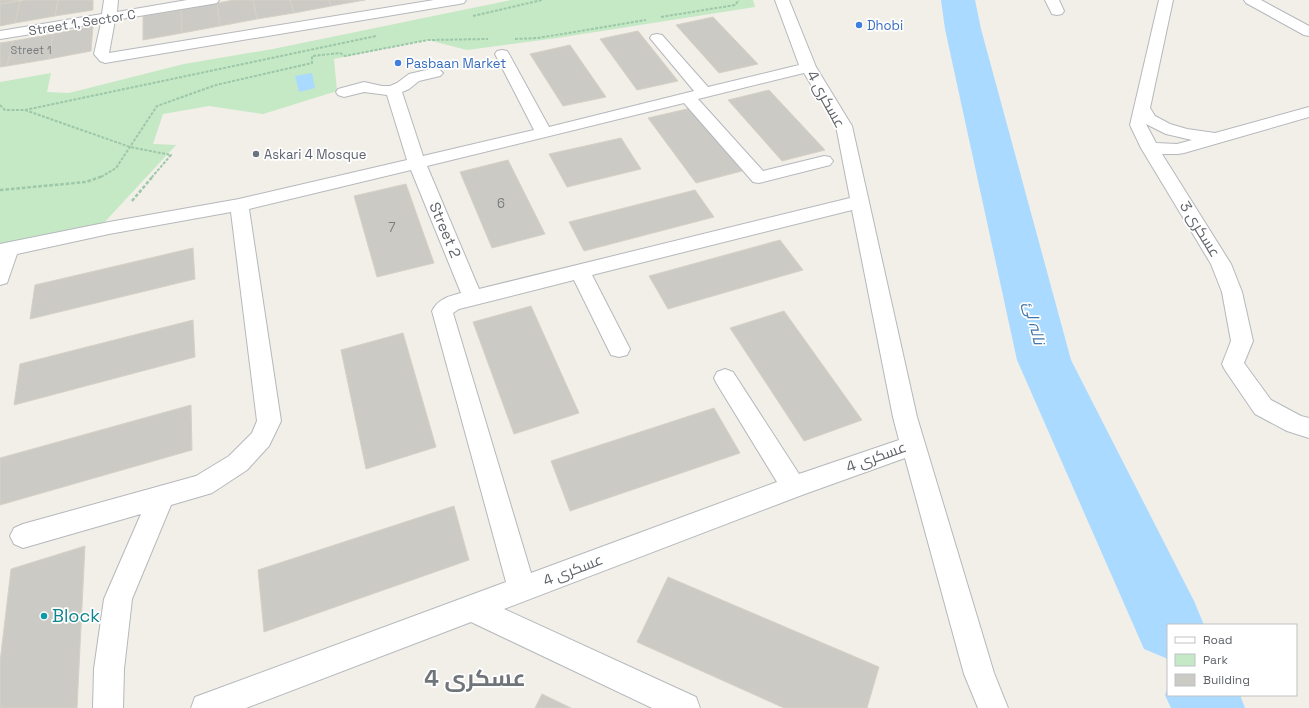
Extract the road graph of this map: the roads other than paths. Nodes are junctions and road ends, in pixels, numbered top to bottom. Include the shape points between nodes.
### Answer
1 (111, 0) edge
2 (212, 0) edge
3 (459, 0) edge
4 (782, 0) edge
5 (1166, 0) edge
6 (1251, 0) edge
7 (109, 17) junction
8 (1309, 32) edge
9 (0, 35) edge
10 (657, 38) dead end
11 (502, 54) dead end
12 (808, 67) junction
13 (435, 73) dead end
14 (393, 90) junction
15 (344, 92) dead end
16 (696, 95) junction
17 (1142, 108) junction
18 (1309, 112) edge
19 (544, 133) junction
20 (1217, 138) junction
21 (1150, 148) junction
22 (824, 161) dead end
23 (417, 163) junction
24 (860, 202) junction
25 (239, 205) junction
26 (4, 250) edge
27 (580, 271) junction
28 (0, 278) edge
29 (473, 298) junction
30 (619, 349) dead end
31 (725, 378) dead end
32 (1309, 428) edge
33 (912, 445) junction
34 (793, 487) junction
35 (162, 496) junction
36 (23, 536) dead end
37 (522, 589) junction
38 (472, 608) junction
39 (108, 708) edge
40 (206, 708) edge
41 (685, 708) edge
42 (993, 708) edge

1 - 7 street
2 - 7 street, Street 1, Sector C
3 - 7 street via 105,58 101,54
4 - 12 street, عسکری 4
5 - 17 street, عسکری 3
6 - 8 street
7 - 9 street, Street 1, Sector C
10 - 16 street
11 - 19 street
12 - 16 street
12 - 24 street, عسکری 4 via 844,126
13 - 14 street via 414,77
14 - 15 street via 382,91 364,87
14 - 23 street, Street 2
16 - 19 street
16 - 22 street via 759,178
17 - 20 street via 1150,120 1171,130
17 - 21 street, عسکری 3 via 1138,125
18 - 20 street
19 - 23 street
20 - 21 street via 1178,149
21 - 32 street, عسکری 3 via 1221,264 1232,292 1242,341 1234,364 1263,407 1294,424
23 - 25 street
23 - 29 street, Street 2
24 - 27 street
24 - 33 street, عسکری 4
25 - 26 street
25 - 35 street via 269,421 261,439 238,463 204,485
26 - 28 street
27 - 29 street
27 - 30 street
29 - 37 street via 452,303 442,311
31 - 34 street
33 - 34 street, عسکری 4
33 - 42 street via 979,674
34 - 37 street, عسکری 4
35 - 36 street
35 - 39 street via 118,600 108,669
37 - 38 street, عسکری 4
38 - 40 street, عسکری 4
38 - 41 street

